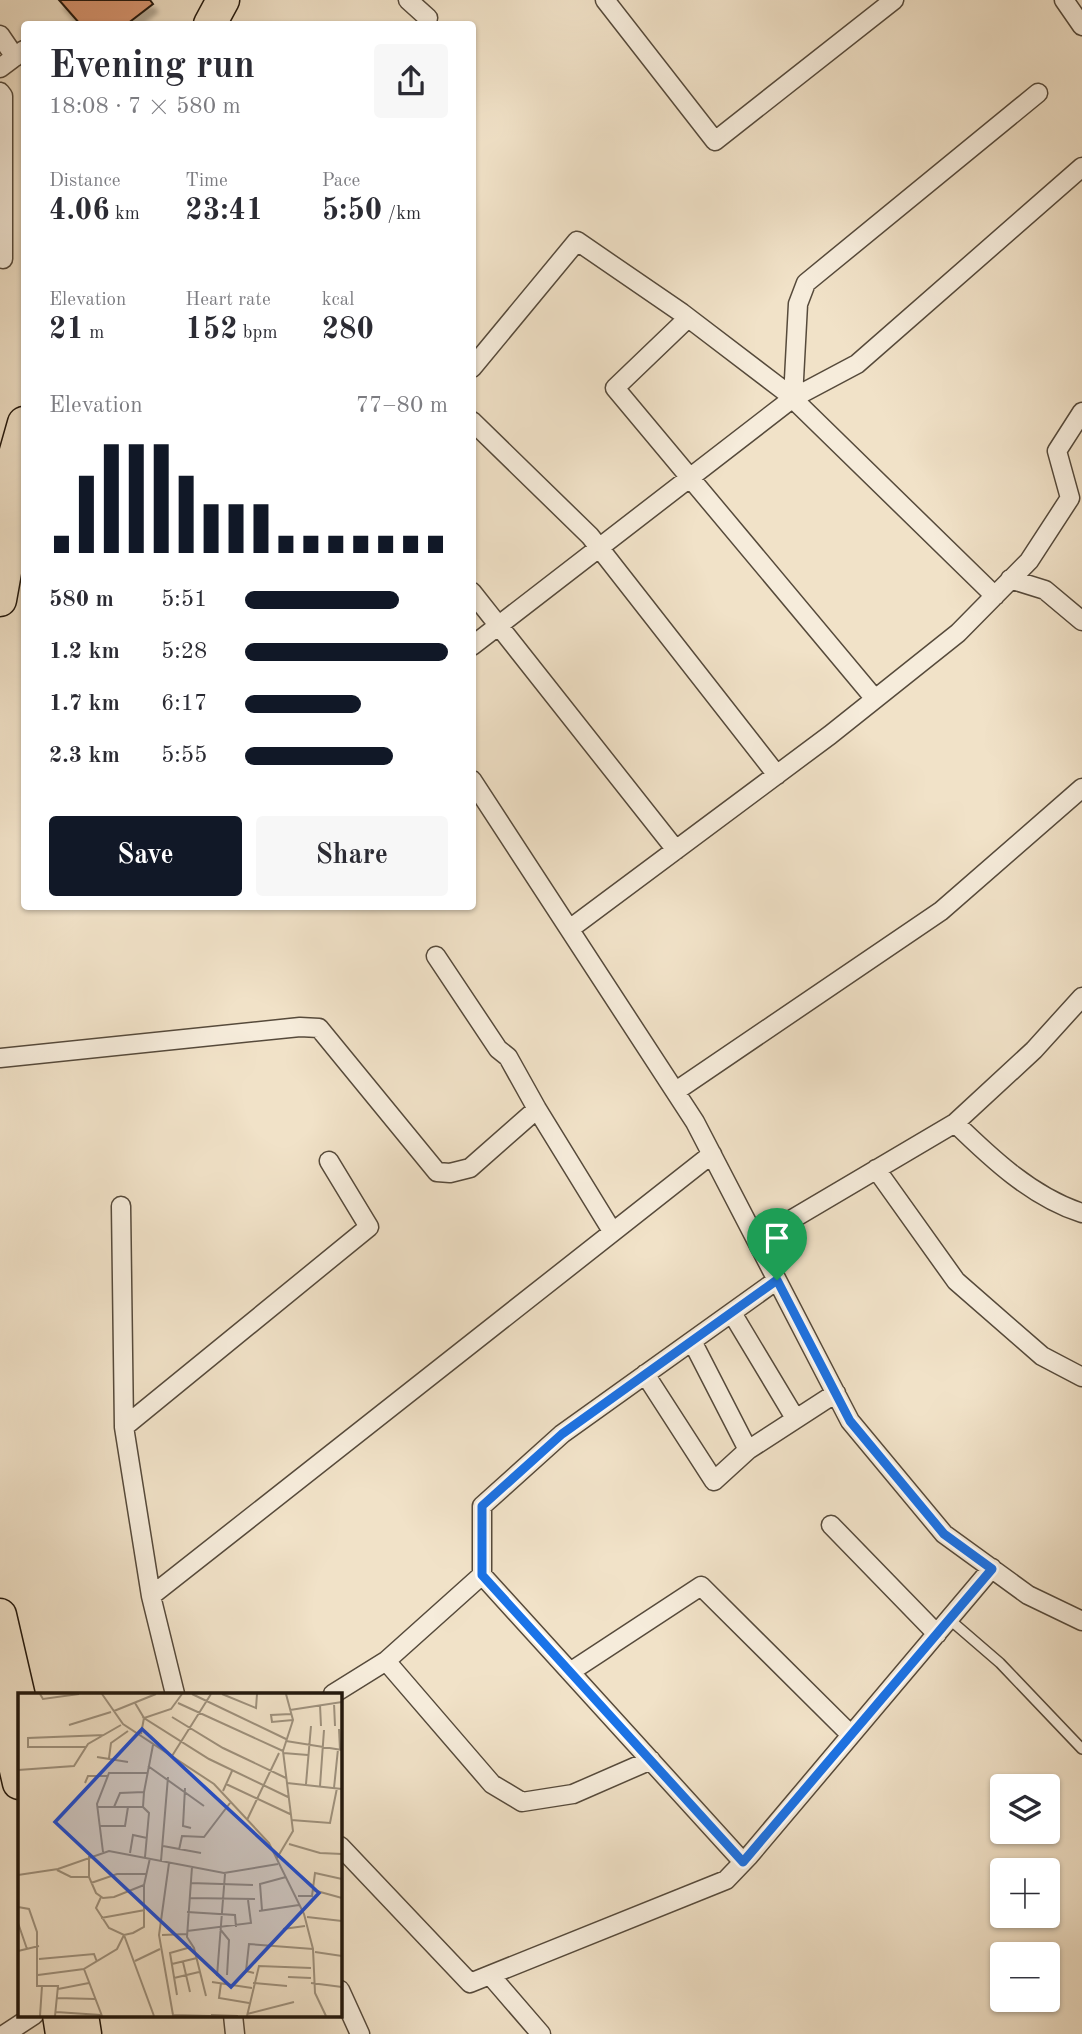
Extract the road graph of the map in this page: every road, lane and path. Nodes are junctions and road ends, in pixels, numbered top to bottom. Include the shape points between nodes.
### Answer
1 (199, 0) edge
2 (223, 0) edge
3 (408, 0) edge
4 (605, 0) edge
5 (894, 0) edge
6 (1064, 0) edge
7 (428, 18) dead end
8 (188, 21) edge
9 (211, 21) edge
10 (1082, 26) edge
11 (0, 35) edge
12 (13, 58) edge
13 (0, 92) edge
14 (1038, 93) dead end
15 (1082, 167) edge
16 (3, 259) dead end
17 (688, 317) junction
18 (476, 363) edge
19 (793, 398) junction
20 (1082, 412) edge
21 (476, 425) edge
22 (21, 434) edge
23 (690, 478) junction
24 (1065, 480) junction
25 (1082, 490) edge
26 (21, 505) edge
27 (0, 508) edge
28 (600, 548) junction
29 (1010, 579) junction
30 (995, 596) junction
31 (476, 597) edge
32 (0, 600) edge
33 (1082, 621) edge
34 (500, 625) junction
35 (476, 643) edge
36 (875, 699) junction
37 (776, 775) junction
38 (476, 786) edge
39 (1082, 788) edge
40 (676, 850) junction
41 (570, 928) junction
42 (436, 956) dead end
43 (1082, 998) edge
44 (0, 1058) edge
45 (676, 1091) junction
46 (537, 1109) junction
47 (954, 1122) junction
48 (712, 1154) junction
49 (329, 1161) dead end
50 (876, 1169) junction
51 (121, 1206) dead end
52 (1082, 1213) edge
53 (612, 1231) junction
54 (757, 1240) junction
55 (777, 1280) junction
56 (732, 1312) junction
57 (692, 1341) junction
58 (645, 1374) junction
59 (1082, 1377) edge
60 (836, 1393) junction
61 (795, 1418) junction
62 (124, 1427) junction
63 (748, 1450) junction
64 (831, 1525) dead end
65 (992, 1569) junction
66 (482, 1575) junction
67 (150, 1596) junction
68 (0, 1615) edge
69 (949, 1619) junction
70 (1082, 1622) edge
71 (937, 1634) junction
72 (386, 1661) junction
73 (570, 1672) junction
74 (174, 1693) edge
75 (336, 1693) edge
76 (9, 1694) edge
77 (851, 1735) junction
78 (1082, 1749) edge
79 (651, 1760) junction
80 (18, 1774) edge
81 (341, 1847) edge
82 (743, 1862) junction
83 (490, 1975) junction
84 (341, 1992) edge
85 (32, 2016) edge
86 (59, 2016) edge
87 (82, 2016) edge
88 (233, 2016) edge
89 (5, 2034) edge
90 (62, 2034) edge
91 (85, 2034) edge
92 (235, 2034) edge
93 (360, 2034) edge
94 (541, 2034) edge

1 - 8 highway
2 - 9 highway
3 - 7 street
4 - 5 street via 715,141
6 - 10 street
11 - 12 street
13 - 16 street
14 - 19 street via 806,283 798,304
15 - 19 street via 857,364
17 - 18 street via 577,241
17 - 19 street
17 - 23 street via 615,388
19 - 23 street
19 - 30 street
20 - 24 street via 1057,451
21 - 28 street
22 - 27 highway
23 - 28 street
23 - 36 street
24 - 25 street
24 - 29 street via 1070,498 1029,561
26 - 32 highway
28 - 34 street
28 - 37 street
29 - 30 street
29 - 33 street via 1045,590
30 - 36 street via 958,633
31 - 34 street
34 - 35 street
34 - 40 street
36 - 37 street
37 - 40 street
38 - 41 street
39 - 45 street via 941,911
40 - 41 street
41 - 45 street
42 - 46 street via 508,1057
43 - 47 street via 1034,1050
44 - 46 street via 319,1028 437,1172 470,1168
45 - 48 street
46 - 53 street
47 - 50 street
47 - 52 street via 997,1163 1063,1207
48 - 53 street
48 - 54 street
49 - 62 street via 369,1227
50 - 54 street
50 - 59 street via 957,1281 1042,1356
51 - 62 street
53 - 67 street
54 - 55 street
55 - 56 street
55 - 60 street
56 - 57 street
56 - 61 street
57 - 58 street
57 - 63 street
58 - 63 street via 714,1482
58 - 66 street via 562,1434 482,1506
60 - 61 street
60 - 65 street via 850,1421 944,1534
61 - 63 street
62 - 67 street
64 - 71 street
65 - 69 street
65 - 70 street via 1028,1595
66 - 72 street
66 - 73 street
67 - 74 street
68 - 76 highway
69 - 71 street
69 - 78 lane via 1000,1663
71 - 77 street
72 - 75 street
72 - 79 street via 492,1784 522,1802 573,1794
73 - 77 street via 701,1586
73 - 79 street
76 - 80 highway
77 - 82 street
79 - 82 street
81 - 83 street via 470,1983
82 - 83 street via 726,1880
83 - 94 street
84 - 93 street
85 - 89 street
86 - 90 highway
87 - 91 highway
88 - 92 street

